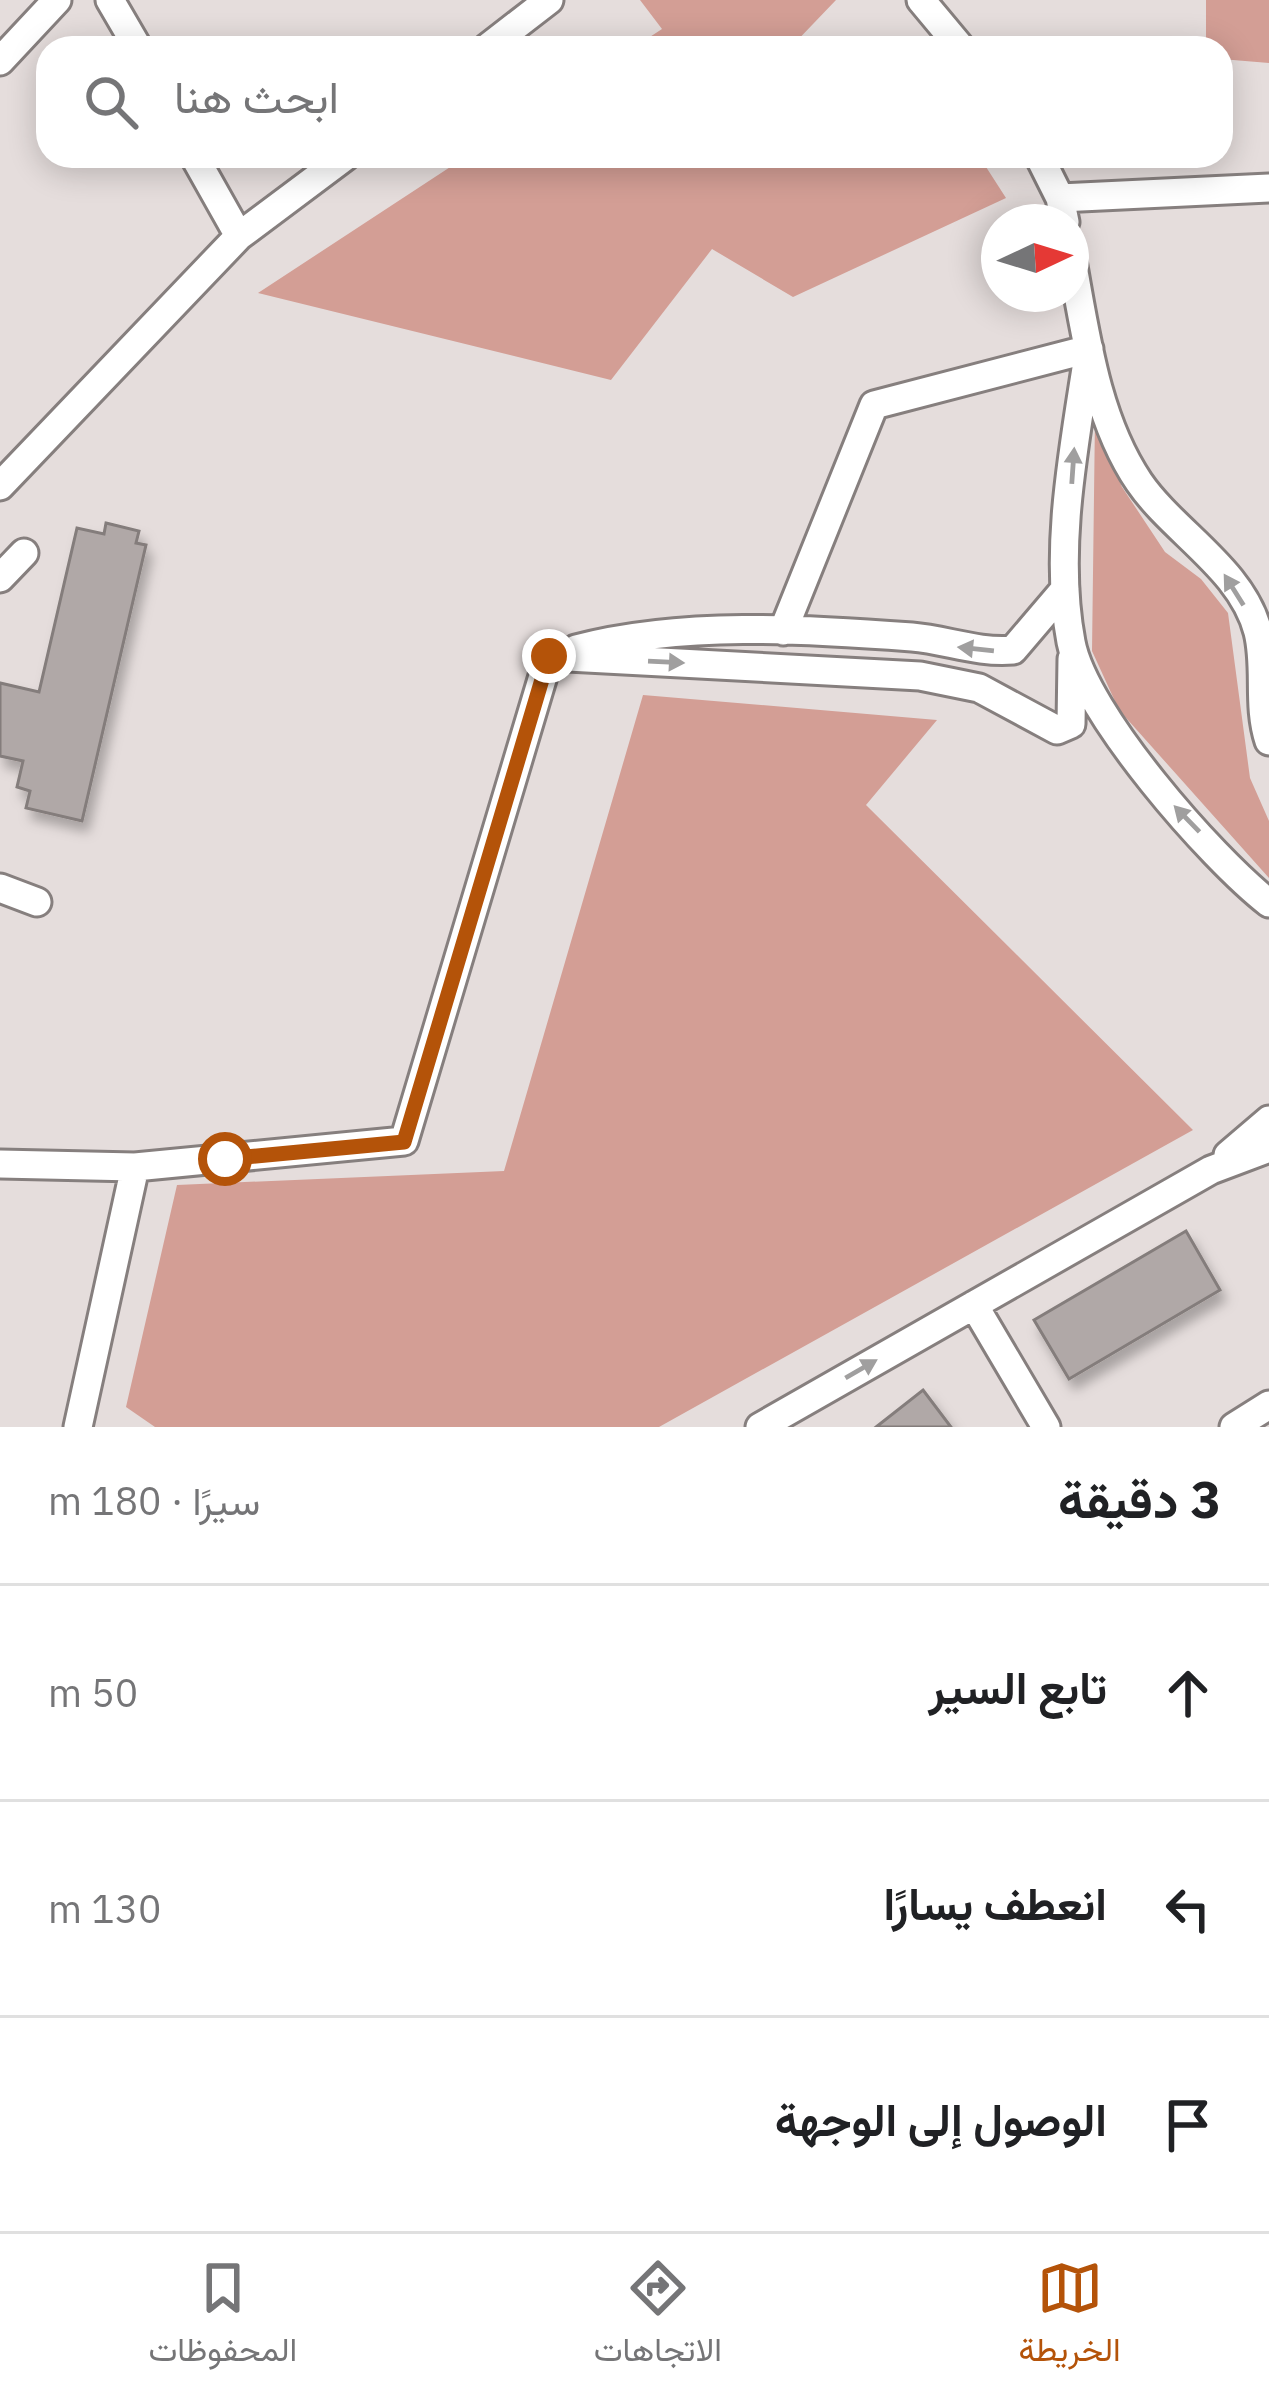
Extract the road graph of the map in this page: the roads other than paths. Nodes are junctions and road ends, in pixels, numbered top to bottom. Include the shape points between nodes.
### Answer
1 (57, 0) edge
2 (110, 0) edge
3 (549, 0) edge
4 (921, 0) edge
5 (131, 36) edge
6 (502, 36) edge
7 (951, 36) edge
8 (0, 61) edge
9 (201, 168) edge
10 (330, 168) edge
11 (1044, 168) edge
12 (1269, 188) edge
13 (1059, 204) edge
14 (1089, 207) edge
15 (238, 236) junction
16 (1082, 312) edge
17 (1089, 349) junction
18 (0, 486) edge
19 (24, 554) dead end
20 (0, 578) edge
21 (1065, 589) junction
22 (783, 632) junction
23 (1071, 647) junction
24 (549, 656) junction
25 (1269, 741) edge
26 (0, 888) edge
27 (37, 902) dead end
28 (1269, 903) edge
29 (1269, 1120) edge
30 (1269, 1148) edge
31 (0, 1164) edge
32 (135, 1167) junction
33 (1211, 1170) junction
34 (974, 1305) junction
35 (1269, 1405) edge
36 (791, 1419) edge
37 (78, 1427) edge
38 (760, 1427) edge
39 (1046, 1427) edge
40 (1234, 1427) edge

1 - 8 street
2 - 5 street
3 - 6 street
4 - 7 street
9 - 15 street
10 - 15 street
11 - 13 street
12 - 14 street
15 - 18 street
16 - 17 street
21 -> 17 street
17 - 22 street via 874,405
25 -> 17 street via 1258,631 1228,579 1139,482 1108,420
19 - 20 street
21 -> 22 street via 1013,650
21 - 23 street
22 - 24 street via 639,632
24 -> 23 street via 920,676 979,688 1057,730 1071,724
28 -> 23 street via 1129,751
24 - 32 street via 404,1142
26 - 27 street
29 - 33 street
30 - 33 street
31 - 32 street
32 - 37 street
33 - 34 street
36 -> 34 street
34 - 39 street
35 - 40 street
36 - 38 street

